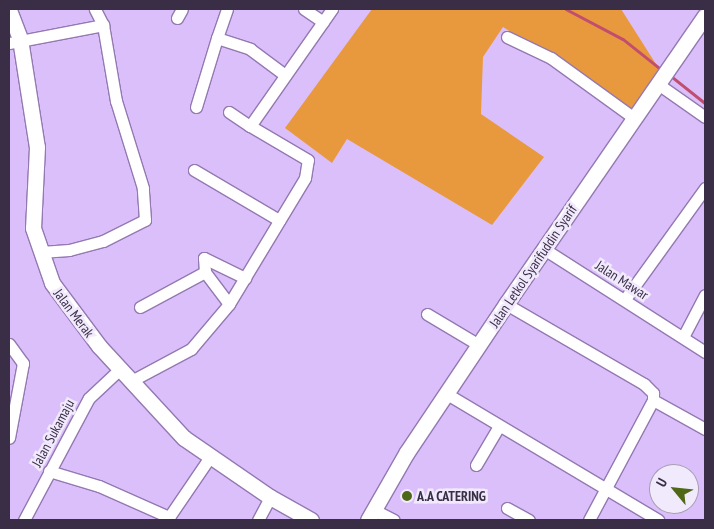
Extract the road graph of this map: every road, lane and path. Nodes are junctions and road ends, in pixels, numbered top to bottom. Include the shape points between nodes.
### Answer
1 (95, 9) edge
2 (227, 9) edge
3 (304, 9) edge
4 (332, 9) edge
5 (9, 10) edge
6 (705, 16) edge
7 (323, 22) junction
8 (103, 26) junction
9 (507, 37) dead end
10 (217, 38) junction
11 (15, 41) edge
12 (285, 75) junction
13 (659, 83) junction
14 (196, 107) dead end
15 (228, 112) dead end
16 (705, 117) edge
17 (634, 118) junction
18 (250, 126) junction
19 (194, 170) dead end
20 (705, 188) edge
21 (279, 220) junction
22 (544, 249) junction
23 (41, 252) junction
24 (205, 272) junction
25 (245, 278) junction
26 (705, 295) edge
27 (625, 299) junction
28 (229, 304) junction
29 (506, 304) junction
30 (140, 307) dead end
31 (427, 314) dead end
32 (683, 337) junction
33 (9, 344) edge
34 (479, 345) junction
35 (705, 352) edge
36 (120, 369) junction
37 (133, 380) junction
38 (447, 394) junction
39 (653, 400) junction
40 (499, 426) junction
41 (705, 429) edge
42 (9, 438) edge
43 (210, 457) junction
44 (476, 465) dead end
45 (49, 471) junction
46 (605, 489) junction
47 (270, 497) junction
48 (508, 508) dead end
49 (371, 515) edge
50 (168, 519) edge
51 (24, 520) edge
52 (258, 520) edge
53 (311, 520) edge
54 (394, 520) edge
55 (529, 520) edge
56 (589, 520) edge
57 (658, 520) edge

1 - 8 street
2 - 10 street
3 - 7 street
4 - 7 street
5 - 11 street, Jalan Merak
6 - 13 street, Jalan Letkol Syarifuddin Syarif
7 - 12 street
8 - 11 street
8 - 23 street via 116,101 143,188 145,220 103,241 69,250
9 - 17 street via 551,58
10 - 12 street via 250,49
10 - 14 street
11 - 23 street, Jalan Merak via 37,147 33,228
12 - 18 street
13 - 16 street
13 - 17 street, Jalan Letkol Syarifuddin Syarif
15 - 18 street
17 - 22 street, Jalan Letkol Syarifuddin Syarif
18 - 21 street via 308,160 305,178
19 - 21 street
20 - 27 street
21 - 25 street
22 - 27 street, Jalan Mawar
22 - 29 street, Jalan Letkol Syarifuddin Syarif
23 - 36 street, Jalan Merak via 52,283 73,314
24 - 25 street via 202,261 207,257
24 - 28 street
24 - 30 street
25 - 28 street
26 - 32 street
27 - 32 street, Jalan Mawar
28 - 37 street via 191,350
29 - 34 street, Jalan Letkol Syarifuddin Syarif
29 - 39 street via 644,384 652,390
31 - 34 street
32 - 35 street, Jalan Mawar
33 - 42 street via 23,363
34 - 38 street, Jalan Letkol Syarifuddin Syarif
36 - 37 street, Jalan Merak
36 - 45 street, Jalan Sukamaju via 89,398
37 - 43 street, Jalan Merak via 184,438
38 - 40 street
38 - 49 street, Jalan Letkol Syarifuddin Syarif via 407,452
39 - 41 street
39 - 46 street
40 - 44 street
40 - 46 street
43 - 47 street, Jalan Merak
43 - 50 street
45 - 50 street via 99,486
45 - 51 street, Jalan Sukamaju
46 - 56 street
46 - 57 street
47 - 52 street
47 - 53 street, Jalan Merak
48 - 55 street
49 - 54 street

